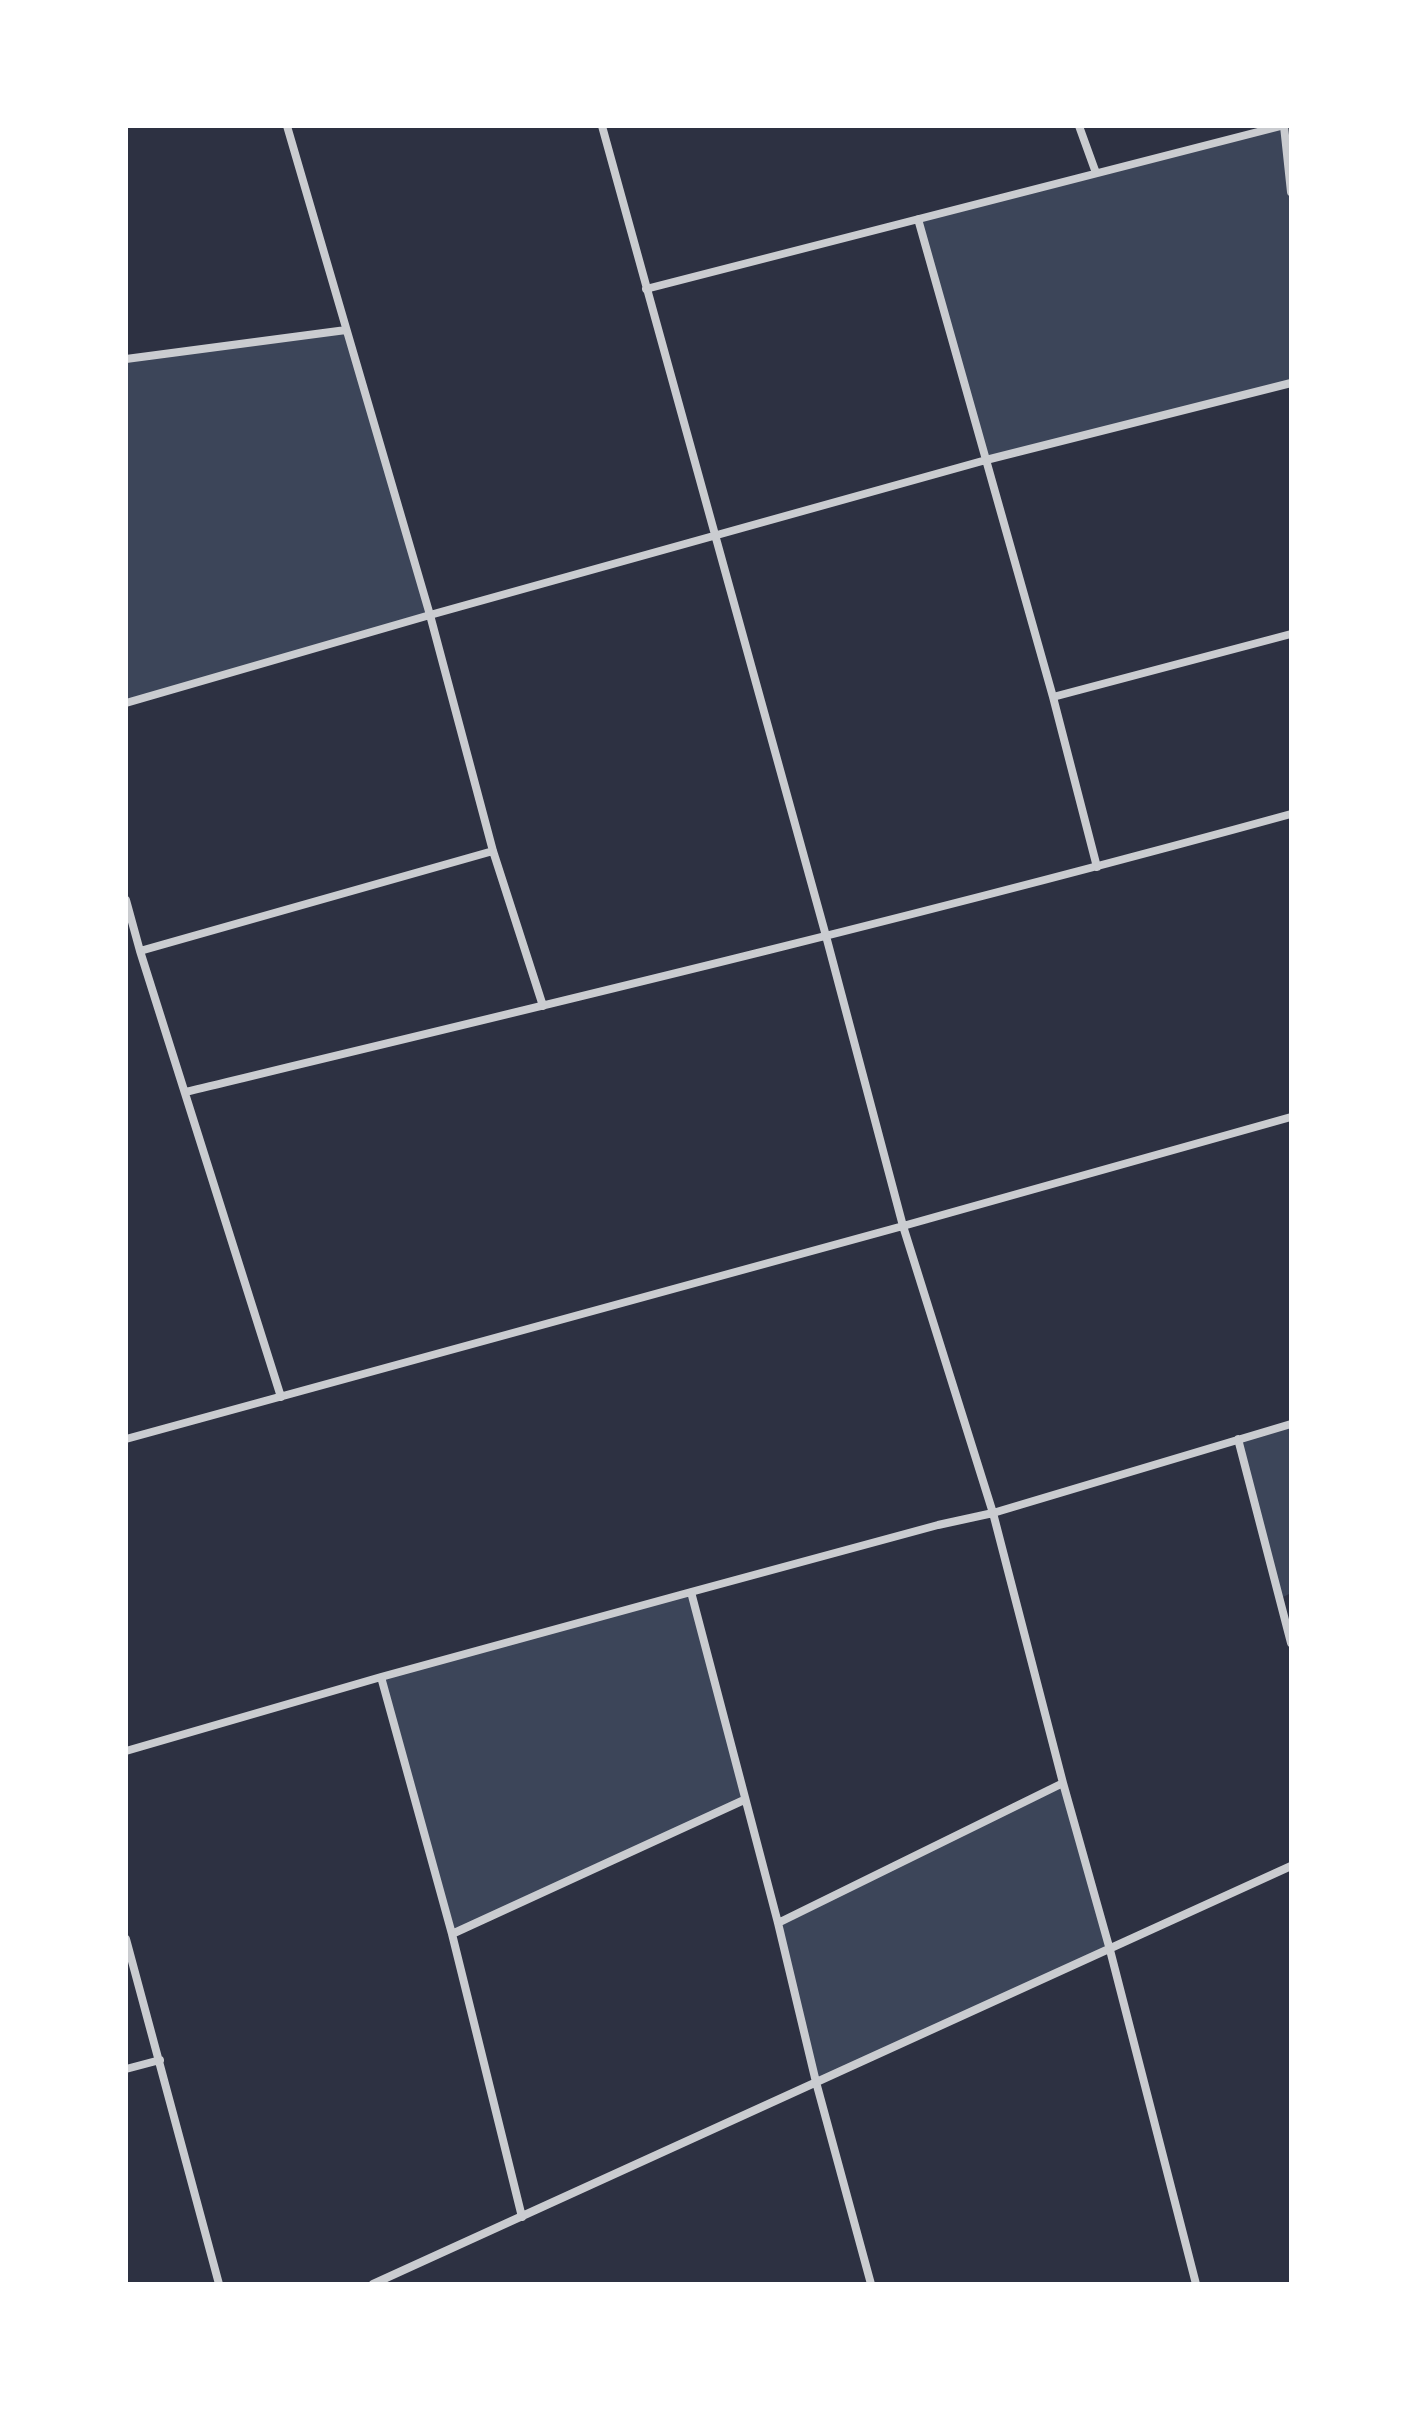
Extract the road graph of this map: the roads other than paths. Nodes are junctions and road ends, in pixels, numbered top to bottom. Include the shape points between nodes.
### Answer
1 (287, 126) edge
2 (602, 126) edge
3 (1079, 126) edge
4 (1282, 126) edge
5 (1096, 173) junction
6 (1291, 192) edge
7 (918, 219) junction
8 (646, 289) junction
9 (346, 330) junction
10 (126, 359) edge
11 (1291, 383) edge
12 (986, 460) junction
13 (714, 536) junction
14 (430, 615) junction
15 (1291, 634) edge
16 (1053, 697) junction
17 (126, 703) edge
18 (1291, 814) edge
19 (493, 851) junction
20 (1097, 867) junction
21 (126, 900) edge
22 (826, 936) junction
23 (140, 951) junction
24 (543, 1006) junction
25 (185, 1092) junction
26 (1291, 1117) edge
27 (903, 1226) junction
28 (281, 1397) junction
29 (1291, 1424) edge
30 (126, 1439) edge
31 (1238, 1439) junction
32 (993, 1513) junction
33 (691, 1592) junction
34 (1291, 1593) edge
35 (1279, 1599) junction
36 (1291, 1643) edge
37 (381, 1677) junction
38 (126, 1751) edge
39 (1063, 1783) junction
40 (744, 1800) junction
41 (1291, 1866) edge
42 (778, 1923) junction
43 (452, 1934) junction
44 (126, 1939) edge
45 (1110, 1950) junction
46 (160, 2060) junction
47 (126, 2069) edge
48 (816, 2082) junction
49 (522, 2217) junction
50 (219, 2284) edge
51 (373, 2284) edge
52 (871, 2284) edge
53 (1196, 2284) edge

1 - 9 street
2 - 8 street
3 - 5 street
4 - 5 street
4 - 6 street
5 - 7 street
7 - 8 street
7 - 12 street
8 - 13 street
9 - 10 street
9 - 14 street
11 - 12 street
12 - 13 street
12 - 16 street
13 - 14 street
13 - 22 street
14 - 17 street
14 - 19 street
15 - 16 street
16 - 20 street
18 - 20 street
19 - 23 street
19 - 24 street
20 - 22 street
21 - 23 street
22 - 24 street
22 - 27 street
23 - 25 street
24 - 25 street
25 - 28 street
26 - 27 street
27 - 28 street
27 - 32 street
28 - 30 street
29 - 31 street
31 - 32 street
31 - 35 street
32 - 33 street
32 - 39 street
33 - 37 street
33 - 40 street
34 - 35 street
35 - 36 street
37 - 38 street
37 - 43 street
39 - 42 street
39 - 45 street
40 - 42 street
40 - 43 street
41 - 45 street
42 - 48 street
43 - 49 street
44 - 46 street
45 - 48 street
45 - 53 street
46 - 47 street
46 - 50 street
48 - 49 street
48 - 52 street
49 - 51 street

